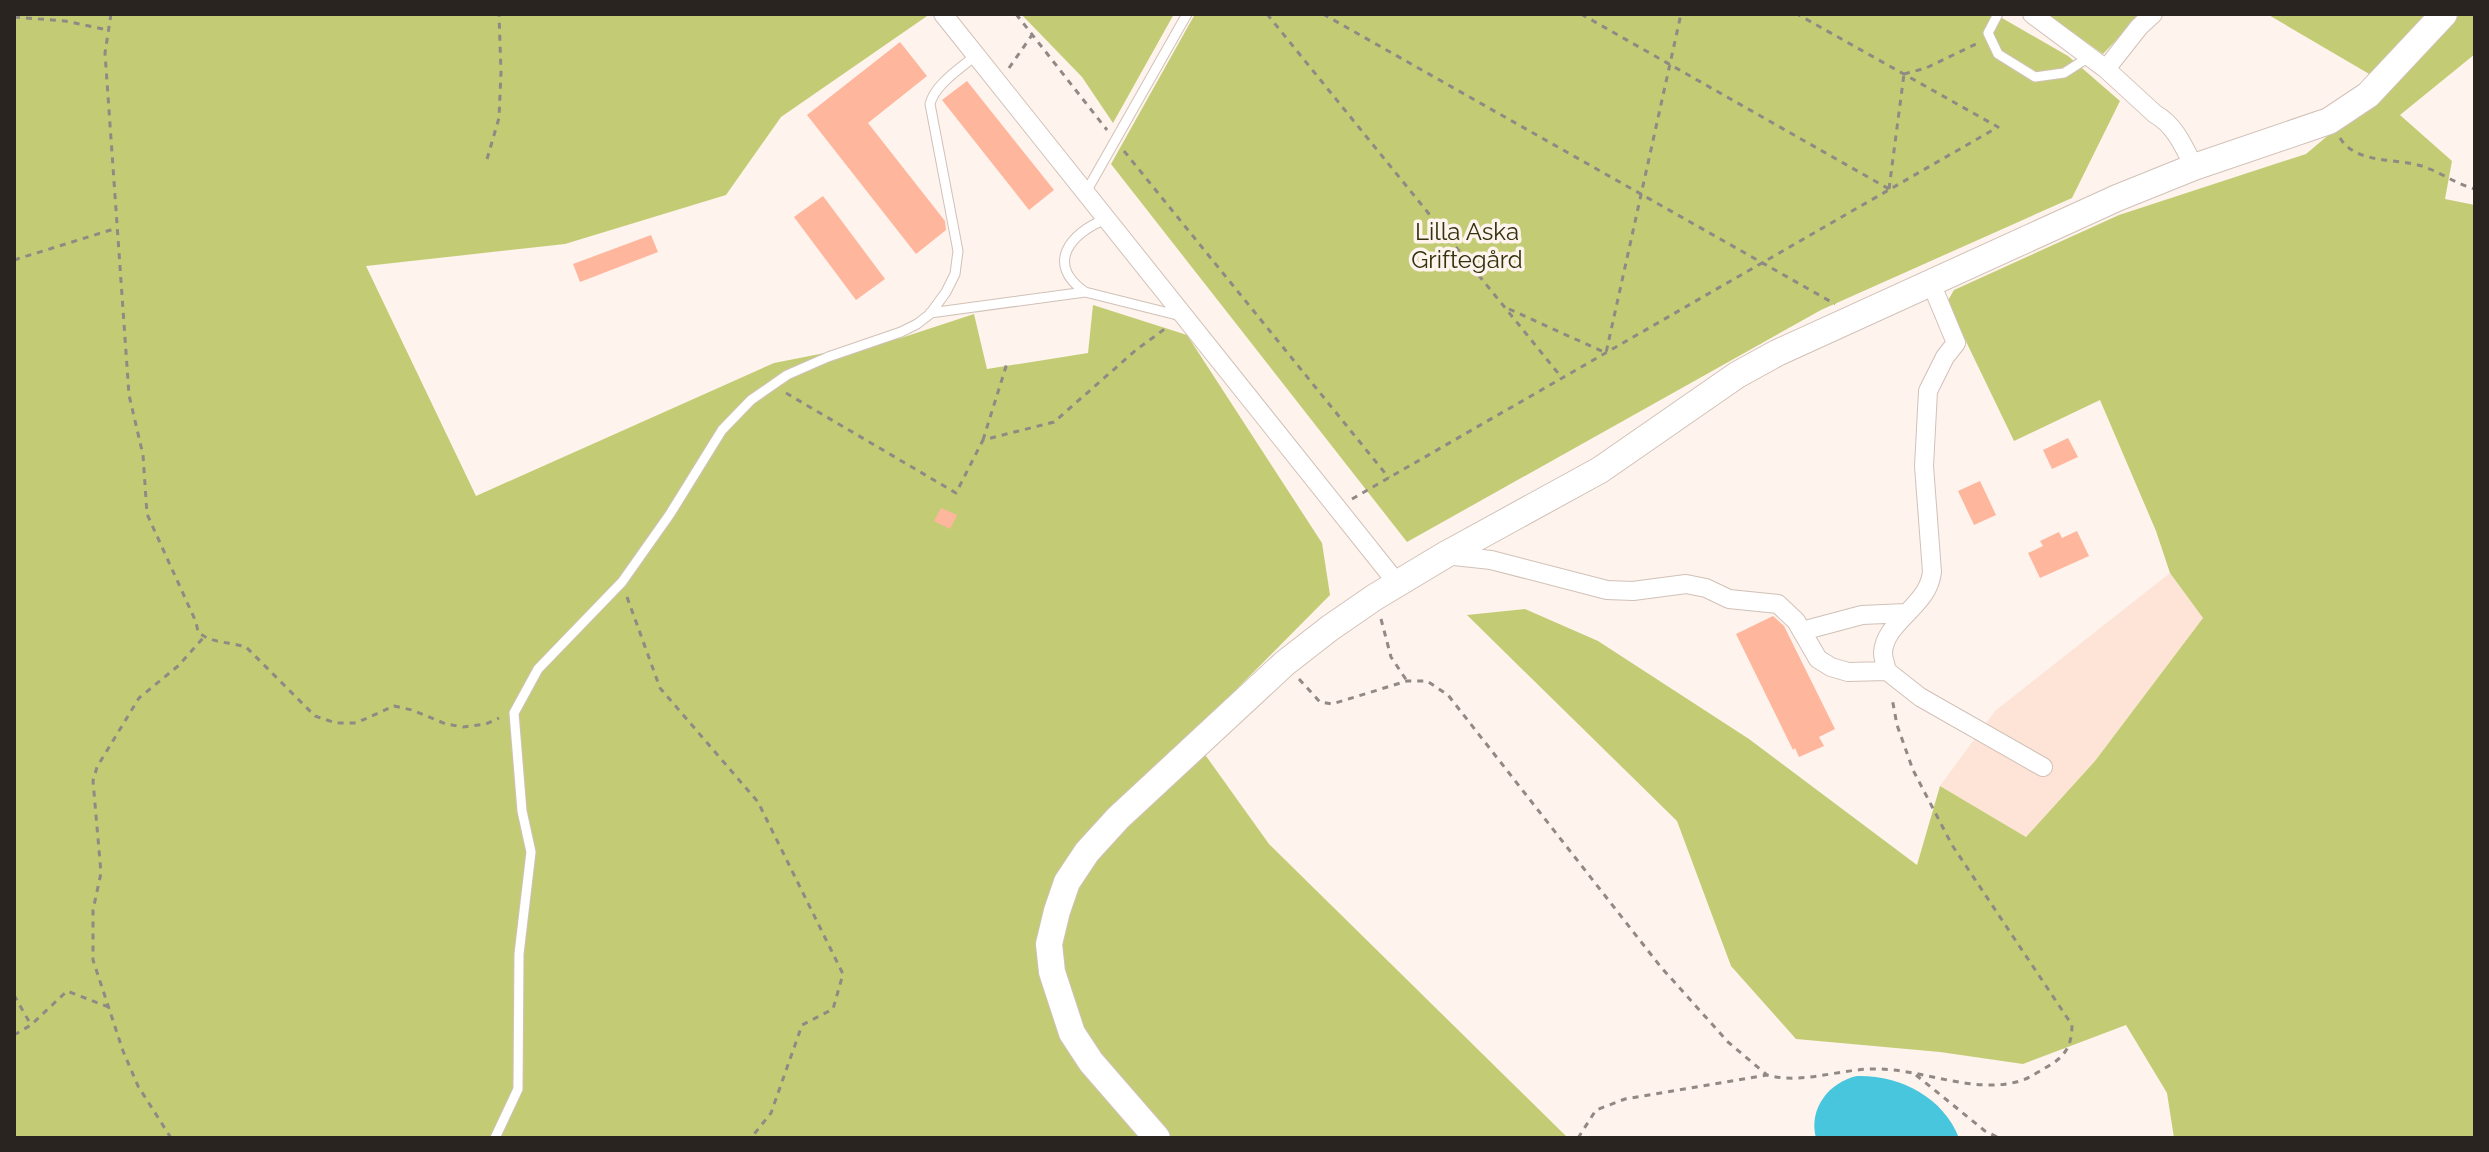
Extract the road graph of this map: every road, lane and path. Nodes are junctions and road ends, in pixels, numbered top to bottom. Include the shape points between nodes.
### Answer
1 (28, 14) edge
2 (111, 14) edge
3 (499, 14) edge
4 (943, 14) edge
5 (1016, 14) edge
6 (1187, 14) edge
7 (1267, 14) edge
8 (1323, 14) edge
9 (1581, 14) edge
10 (1681, 14) edge
11 (1797, 14) edge
12 (1998, 14) edge
13 (2032, 14) edge
14 (2153, 14) edge
15 (2444, 14) edge
16 (14, 17) edge
17 (23, 17) junction
18 (108, 30) junction
19 (1988, 33) junction
20 (1032, 35) junction
21 (976, 55) junction
22 (2089, 57) junction
23 (1670, 65) junction
24 (2106, 69) junction
25 (1904, 74) junction
26 (998, 83) junction
27 (2329, 121) junction
28 (1115, 140) junction
29 (487, 159) dead end
30 (2194, 167) junction
31 (1889, 189) junction
32 (2475, 189) edge
33 (1085, 192) junction
34 (1641, 194) junction
35 (1106, 219) junction
36 (117, 228) junction
37 (14, 260) edge
38 (1763, 262) junction
39 (1931, 283) junction
40 (1085, 292) junction
41 (1505, 307) junction
42 (930, 314) junction
43 (1857, 316) junction
44 (1188, 321) junction
45 (1606, 353) junction
46 (1008, 360) dead end
47 (1562, 378) junction
48 (772, 385) junction
49 (983, 440) junction
50 (1389, 478) junction
51 (1336, 509) junction
52 (1445, 555) junction
53 (622, 582) junction
54 (1397, 583) junction
55 (1375, 597) junction
56 (1906, 613) junction
57 (1802, 631) junction
58 (204, 637) junction
59 (1285, 663) junction
60 (1887, 671) junction
61 (1407, 681) junction
62 (514, 713) junction
63 (2043, 767) dead end
64 (14, 995) edge
65 (111, 1008) junction
66 (31, 1025) junction
67 (14, 1035) edge
68 (1914, 1073) junction
69 (1767, 1075) junction
70 (171, 1138) edge
71 (495, 1138) edge
72 (751, 1138) edge
73 (1157, 1138) edge
74 (1578, 1138) edge
75 (1999, 1138) edge

1 - 17 path
2 - 18 path
3 - 29 path via 499,118
4 - 21 street
5 - 20 path
6 - 28 lane
7 - 41 path
8 - 34 path
9 - 23 path
10 - 23 path
11 - 25 path
12 - 19 lane
13 - 22 street
14 - 24 street
15 - 27 street via 2368,95
16 - 17 path
17 - 18 path
18 - 36 path via 105,53
19 - 22 lane via 1998,54 2035,77 2064,73
19 - 25 path via 1965,50
20 - 26 path
20 - 28 path
21 - 26 street
21 - 42 lane via 941,85 930,104 958,251 955,274
22 - 24 street
23 - 31 path
23 - 34 path
24 - 30 street via 2164,119
25 - 31 path
25 - 31 path via 1998,127
26 - 33 street
27 - 30 street
27 - 32 path via 2346,148 2357,154 2423,166
28 - 33 lane
28 - 50 path
30 - 39 street
31 - 38 path
33 - 35 street
34 - 38 path
34 - 45 path
35 - 40 lane via 1082,231 1068,246 1066,270
35 - 44 street
36 - 37 path
36 - 58 path via 129,395 143,455 147,514
38 - 43 path
38 - 45 path
39 - 43 street
39 - 56 street via 1956,343 1928,391 1924,466 1932,572 1921,599
40 - 42 lane
40 - 44 lane
41 - 45 path
41 - 47 path
42 - 48 lane via 901,332 828,357
43 - 52 street via 1737,375 1600,470
44 - 49 path via 1170,325 1136,350 1054,422
44 - 51 street
45 - 47 path
46 - 49 path
47 - 50 path
48 - 49 path via 956,493
48 - 53 lane via 722,430
50 - 51 path
51 - 54 street
52 - 54 street
52 - 57 street via 1491,560 1607,590 1686,584 1706,588 1729,599 1778,604
53 - 62 lane via 538,669
53 - 72 path via 660,688 758,802 843,974 833,1009 802,1025 771,1113
54 - 55 street
55 - 59 street
55 - 61 path via 1391,657
56 - 57 street via 1862,615
56 - 60 street via 1887,639
57 - 60 street via 1818,659 1831,667
58 - 62 path via 246,647 315,716 336,723 356,723 394,706 463,727
58 - 65 path via 139,698 93,781 101,873 93,910 93,960
59 - 61 path via 1320,702 1332,704
59 - 73 street via 1087,852 1067,882 1057,911 1049,944 1052,972 1072,1033
60 - 63 street via 1920,697
60 - 68 path via 1897,725 1913,770 1952,845 2072,1025 2068,1051 2023,1080 1968,1083
61 - 69 path via 1427,681 1448,695 1660,966 1728,1042
62 - 71 lane via 531,852 519,954 518,1089
64 - 66 path
65 - 66 path via 67,991
65 - 70 path via 138,1086
66 - 67 path
68 - 69 path via 1874,1068 1814,1077
68 - 75 path
69 - 74 path via 1625,1099 1596,1110

